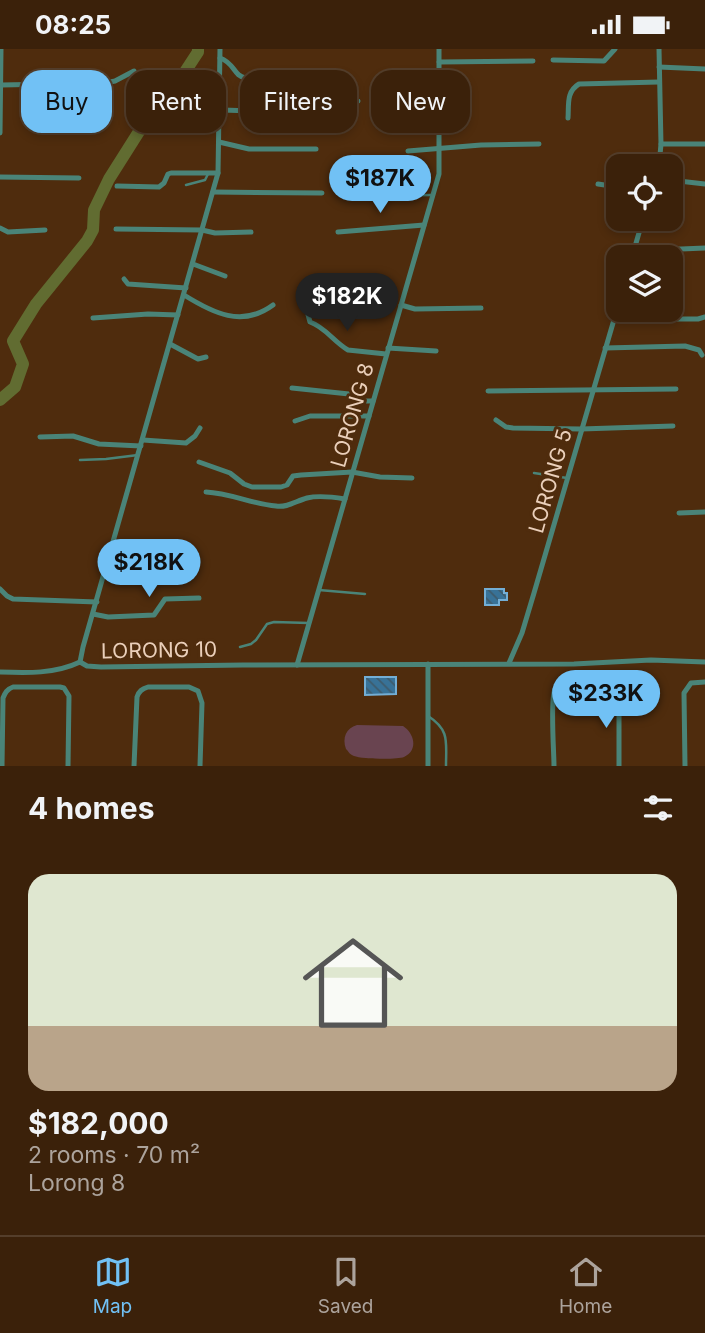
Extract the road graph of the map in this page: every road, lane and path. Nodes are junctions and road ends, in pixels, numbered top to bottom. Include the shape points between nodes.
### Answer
1 (1, 49) edge
2 (220, 49) edge
3 (439, 49) edge
4 (615, 49) edge
5 (659, 49) edge
6 (220, 58) junction
7 (553, 60) dead end
8 (533, 61) dead end
9 (439, 62) junction
10 (659, 67) junction
11 (705, 69) edge
12 (220, 70) edge
13 (126, 75) edge
14 (240, 75) edge
15 (659, 82) junction
16 (1, 85) edge
17 (358, 101) dead end
18 (226, 110) edge
19 (568, 118) dead end
20 (0, 133) edge
21 (219, 133) edge
22 (219, 142) junction
23 (539, 144) dead end
24 (661, 144) junction
25 (705, 144) edge
26 (440, 148) junction
27 (316, 149) dead end
28 (408, 151) dead end
29 (660, 154) edge
30 (218, 173) junction
31 (208, 174) junction
32 (0, 177) edge
33 (79, 179) dead end
34 (683, 181) edge
35 (598, 184) dead end
36 (705, 184) edge
37 (186, 185) dead end
38 (606, 185) edge
39 (117, 186) dead end
40 (213, 192) junction
41 (322, 193) dead end
42 (432, 195) junction
43 (361, 196) dead end
44 (424, 225) junction
45 (0, 228) edge
46 (116, 229) dead end
47 (45, 230) dead end
48 (202, 230) junction
49 (251, 232) dead end
50 (338, 232) dead end
51 (705, 248) edge
52 (683, 250) edge
53 (192, 264) junction
54 (225, 276) dead end
55 (124, 279) dead end
56 (186, 288) junction
57 (184, 295) junction
58 (273, 305) dead end
59 (401, 305) junction
60 (306, 307) dead end
61 (481, 308) dead end
62 (178, 315) junction
63 (705, 317) edge
64 (93, 318) dead end
65 (683, 319) edge
66 (613, 322) edge
67 (170, 344) junction
68 (605, 348) junction
69 (387, 351) junction
70 (436, 351) dead end
71 (702, 355) dead end
72 (206, 357) dead end
73 (292, 388) dead end
74 (676, 389) dead end
75 (593, 390) junction
76 (488, 391) dead end
77 (373, 401) junction
78 (369, 416) junction
79 (496, 420) dead end
80 (295, 421) dead end
81 (673, 426) dead end
82 (200, 428) dead end
83 (581, 429) junction
84 (40, 437) dead end
85 (142, 443) junction
86 (138, 455) junction
87 (80, 460) dead end
88 (199, 461) dead end
89 (352, 473) junction
90 (534, 473) dead end
91 (412, 478) dead end
92 (567, 478) junction
93 (206, 492) dead end
94 (345, 499) junction
95 (705, 512) edge
96 (678, 513) dead end
97 (183, 555) dead end
98 (109, 559) junction
99 (0, 589) edge
100 (319, 590) junction
101 (365, 594) dead end
102 (199, 598) dead end
103 (96, 602) junction
104 (93, 614) junction
105 (309, 623) junction
106 (240, 647) dead end
107 (80, 662) junction
108 (705, 662) edge
109 (509, 663) junction
110 (428, 664) junction
111 (297, 665) junction
112 (0, 672) edge
113 (705, 682) edge
114 (428, 716) junction
115 (2, 766) edge
116 (68, 766) edge
117 (134, 766) edge
118 (200, 766) edge
119 (428, 766) edge
120 (446, 766) edge
121 (554, 766) edge
122 (620, 766) edge
123 (685, 766) edge

1 - 16 street
2 - 6 street, LORONG 10
3 - 9 street, LORONG 8
4 - 7 street via 604,61
5 - 10 street
6 - 12 street, LORONG 10
6 - 14 street
8 - 9 street
9 - 26 street, LORONG 8
10 - 11 street
10 - 15 street
13 - 16 street via 105,83
15 - 19 street via 579,84 569,96
15 - 24 street
16 - 20 street
17 - 18 street via 253,100 240,110
21 - 22 street, LORONG 10
22 - 27 street via 249,149
22 - 30 street, LORONG 10
23 - 26 street
24 - 25 street
24 - 29 street
26 - 28 street
26 - 42 street, LORONG 8
30 - 31 street
30 - 40 street, LORONG 10
31 - 37 lane via 205,180
31 - 39 street via 171,173 156,187
32 - 33 street
34 - 36 street
35 - 38 street
40 - 41 street
40 - 48 street, LORONG 10
42 - 43 lane
42 - 44 street, LORONG 8
44 - 50 street
44 - 59 street, LORONG 8
45 - 47 street via 8,232
46 - 48 street
48 - 49 street
48 - 53 street, LORONG 10
51 - 52 street
53 - 54 street
53 - 56 street, LORONG 10
55 - 56 street via 128,285
56 - 57 street, LORONG 10
57 - 58 street via 222,315 250,316
57 - 62 street, LORONG 10
59 - 61 street
59 - 69 street, LORONG 8
60 - 69 street via 310,322 342,347
62 - 64 street
62 - 67 street, LORONG 10
63 - 65 street
66 - 68 street, LORONG 5
67 - 72 street via 198,359
67 - 85 street, LORONG 10
68 - 71 street via 685,346
68 - 75 street, LORONG 5
69 - 70 street
69 - 77 street, LORONG 8
73 - 77 street
74 - 75 street
75 - 76 street
75 - 83 street, LORONG 5
77 - 78 street, LORONG 8
78 - 80 street via 310,416
78 - 89 street, LORONG 8
79 - 83 street via 513,428
81 - 83 street
82 - 85 street via 186,443
83 - 92 street, LORONG 5
84 - 85 street
85 - 86 street, LORONG 10
86 - 87 lane
86 - 98 street, LORONG 10
88 - 89 street via 252,487 281,487 293,476
89 - 91 street
89 - 94 street, LORONG 8
90 - 92 lane
92 - 109 street, LORONG 5
93 - 94 street via 278,507 307,498
94 - 100 street, LORONG 8
95 - 96 street
97 - 98 street
98 - 103 street, LORONG 10
99 - 103 street via 13,599
100 - 101 lane
100 - 105 street, LORONG 8
102 - 104 street via 165,599 157,613 144,617
103 - 104 street, LORONG 10
104 - 107 street, LORONG 10
105 - 106 lane via 267,624 251,644
105 - 111 street, LORONG 8
107 - 111 street, LORONG 10 via 101,667
107 - 112 street via 44,673
108 - 109 street, LORONG 10
109 - 110 street, LORONG 10
110 - 111 street, LORONG 10
110 - 114 street
113 - 123 street via 691,683 684,693
114 - 119 street
114 - 120 lane via 445,732
115 - 116 street via 3,698 13,687 67,691
117 - 118 street via 138,692 148,687 198,691 202,702
121 - 122 street via 553,701 558,685 608,682 619,696

